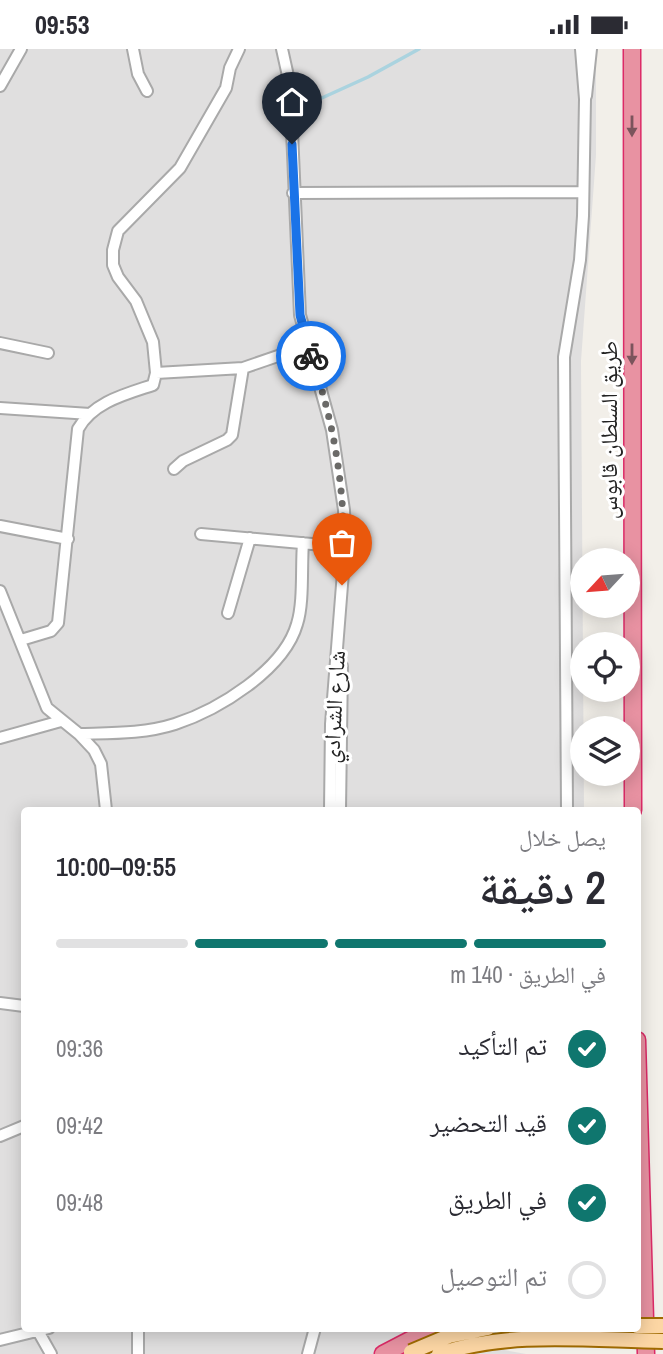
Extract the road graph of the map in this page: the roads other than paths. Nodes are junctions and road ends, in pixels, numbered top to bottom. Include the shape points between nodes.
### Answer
1 (21, 49) edge
2 (133, 49) edge
3 (239, 49) edge
4 (282, 49) edge
5 (581, 49) edge
6 (591, 49) edge
7 (632, 54) edge
8 (0, 86) edge
9 (147, 91) dead end
10 (585, 99) junction
11 (583, 192) junction
12 (293, 193) junction
13 (0, 343) edge
14 (307, 346) junction
15 (48, 353) dead end
16 (243, 368) junction
17 (156, 373) junction
18 (0, 408) edge
19 (90, 414) junction
20 (174, 469) dead end
21 (0, 526) edge
22 (201, 534) dead end
23 (250, 538) junction
24 (68, 539) junction
25 (303, 543) junction
26 (345, 547) junction
27 (0, 591) edge
28 (340, 604) junction
29 (228, 613) dead end
30 (21, 640) junction
31 (61, 721) junction
32 (79, 734) junction
33 (0, 738) edge
34 (106, 807) edge
35 (330, 807) edge
36 (340, 807) edge
37 (567, 807) edge
38 (631, 807) edge
39 (0, 1003) edge
40 (21, 1006) edge
41 (21, 1127) edge
42 (0, 1136) edge
43 (641, 1180) edge
44 (641, 1326) edge
45 (663, 1326) edge
46 (35, 1332) edge
47 (45, 1332) edge
48 (138, 1332) edge
49 (314, 1332) edge
50 (427, 1332) edge
51 (451, 1332) edge
52 (468, 1332) edge
53 (0, 1340) edge
54 (663, 1341) edge
55 (411, 1352) dead end
56 (51, 1354) edge
57 (138, 1354) edge
58 (308, 1354) edge
59 (383, 1354) edge
60 (439, 1354) edge
61 (457, 1354) edge
62 (646, 1354) edge

1 - 8 street
2 - 9 street
3 - 17 street via 226,88 180,169 118,231 113,250 118,277 136,301 153,342
4 - 12 street, شارع الشرادي via 290,85
5 - 10 street
6 - 10 street
7 -> 38 highway, طريق السلطان قابوس
10 - 11 street
11 - 12 street
11 - 37 street via 580,260 564,357
12 - 14 street, شارع الشرادي via 300,315
13 - 15 street
14 - 16 street
14 - 26 street, شارع الشرادي via 336,448
16 - 17 street
16 - 20 street via 232,435
17 - 19 street via 153,386 118,396
18 - 19 street
19 - 24 street via 75,439
21 - 24 street
22 - 23 street
23 - 25 street
23 - 29 street
24 - 30 street via 58,622 51,631
25 - 26 street
25 - 32 street via 297,625 276,661 235,696 175,724 138,732
26 - 28 street, شارع الشرادي
27 - 30 street
28 - 35 street, شارع الشرادي
28 - 36 street, شارع الشرادي
30 - 31 street via 43,699
31 - 32 street
31 - 33 street
32 - 34 street via 101,764
39 - 40 street
41 - 42 street
43 - 62 highway
44 - 45 main road, bridge
46 - 53 street
47 - 56 street
48 - 57 street
49 - 58 street
50 - 59 highway
51 - 61 street
52 - 55 main road, bridge
54 - 60 main road, bridge via 503,1340

